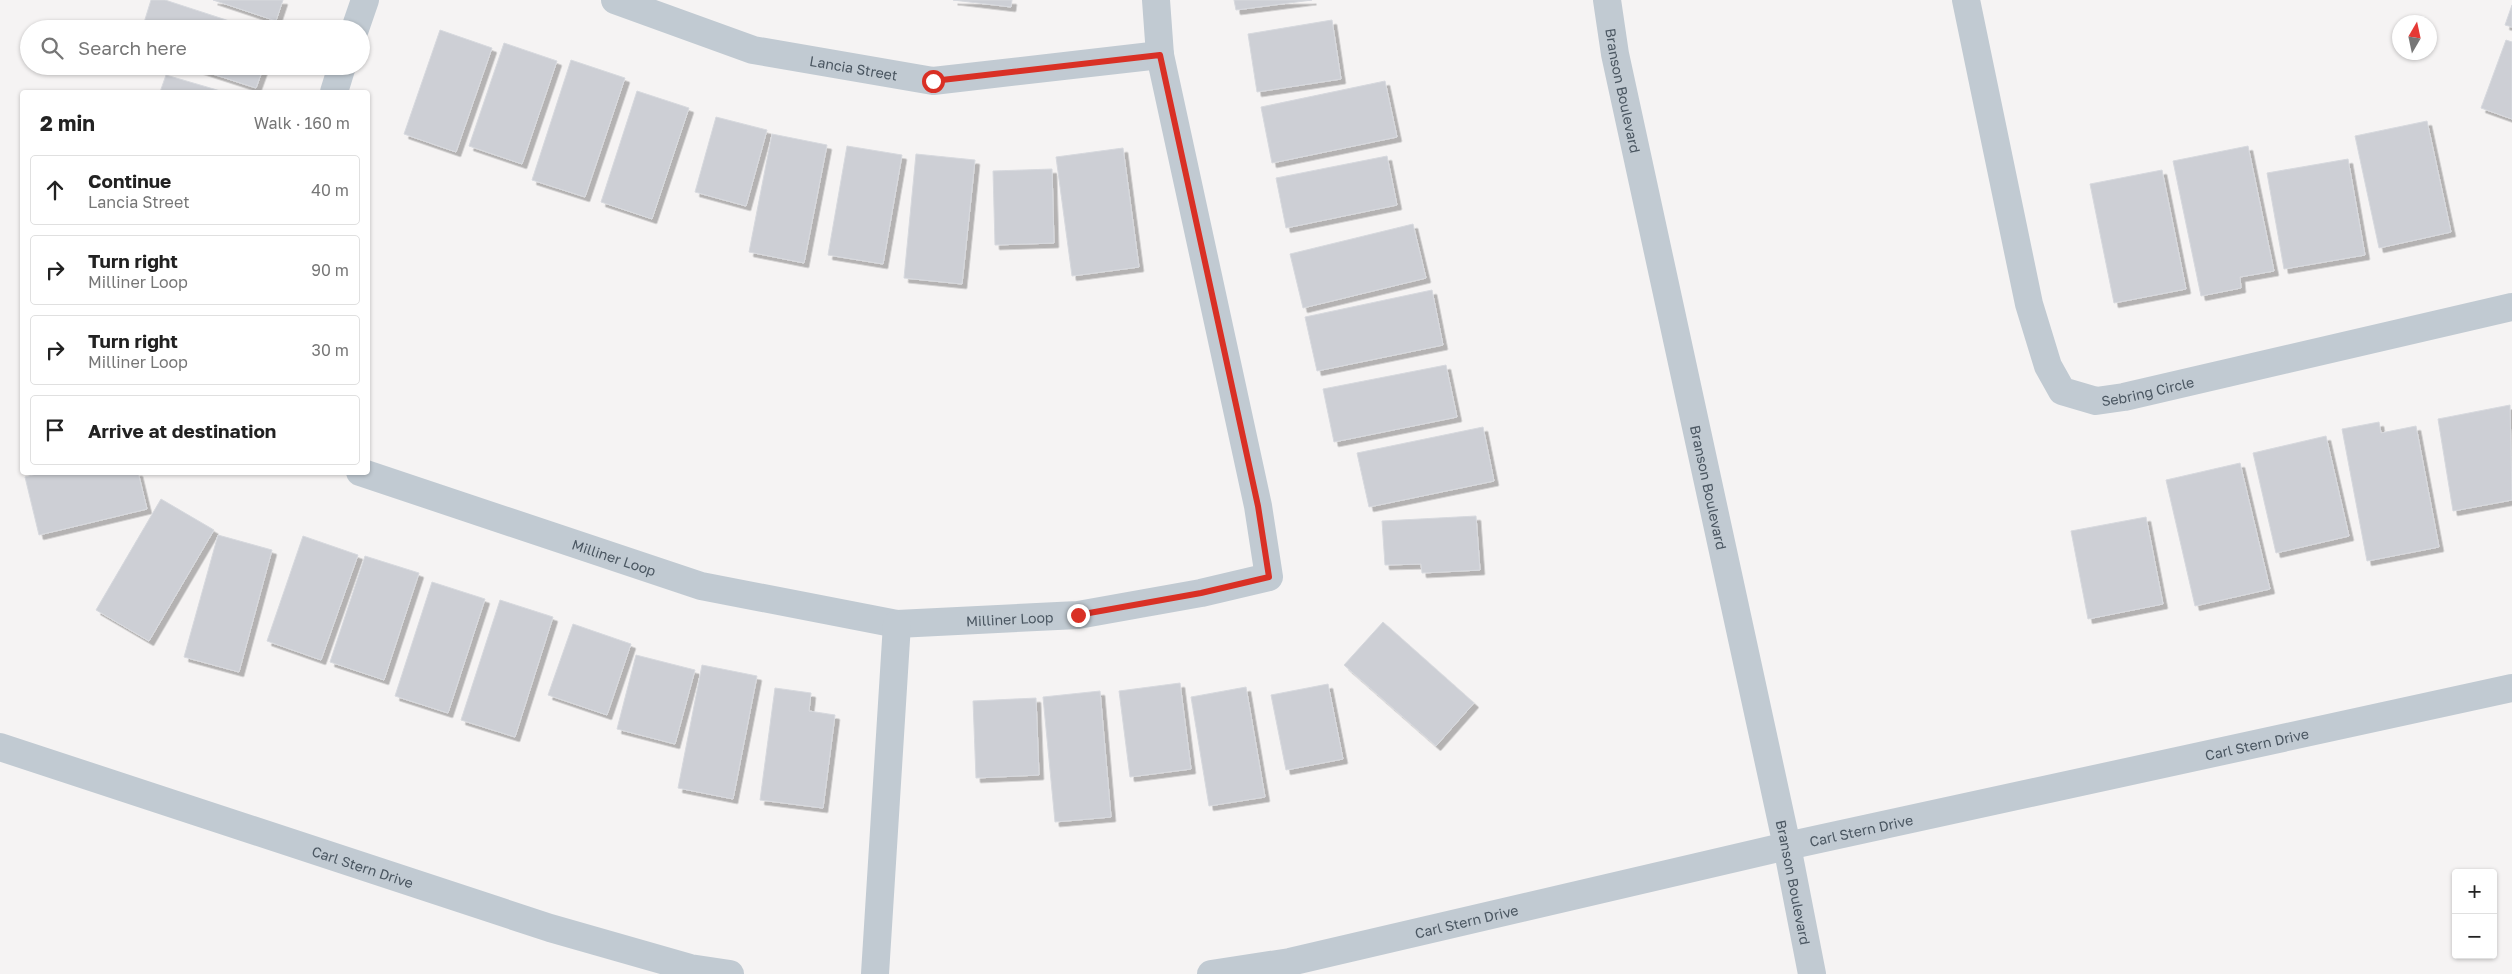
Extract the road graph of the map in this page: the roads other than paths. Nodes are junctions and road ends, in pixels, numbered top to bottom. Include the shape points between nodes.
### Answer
1 (365, 0) edge
2 (615, 0) edge
3 (1156, 0) edge
4 (1608, 0) edge
5 (1966, 0) edge
6 (358, 20) edge
7 (1160, 55) junction
8 (339, 75) edge
9 (335, 90) edge
10 (2512, 307) edge
11 (369, 475) edge
12 (897, 624) junction
13 (2512, 688) edge
14 (0, 747) edge
15 (1787, 846) junction
16 (730, 974) edge
17 (875, 974) edge
18 (1211, 974) edge
19 (1812, 974) edge

1 - 6 street
2 - 7 street, Lancia Street via 753,50 933,81
3 - 7 street, Milliner Loop
4 - 15 street, Branson Boulevard via 1617,64
5 - 10 street, Sebring Circle via 2029,304 2048,366 2062,391 2096,400 2124,396
7 - 12 street, Milliner Loop via 1258,506 1269,577 1078,615
8 - 9 street
11 - 12 street, Milliner Loop via 701,586
12 - 17 street
13 - 15 street, Carl Stern Drive
14 - 16 street, Carl Stern Drive via 550,928 690,968
15 - 18 street, Carl Stern Drive via 1290,962
15 - 19 street, Branson Boulevard

